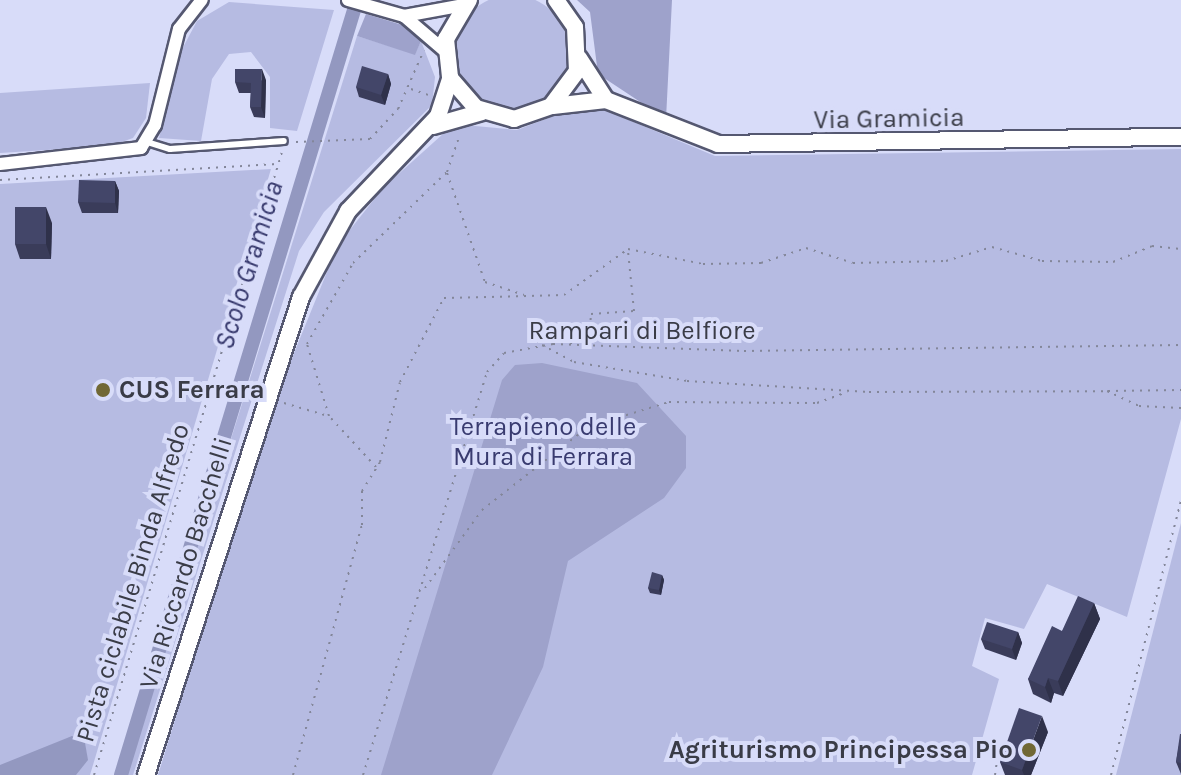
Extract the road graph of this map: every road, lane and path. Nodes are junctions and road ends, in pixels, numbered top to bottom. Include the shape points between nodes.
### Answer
1 (202, 0) edge
2 (348, 0) edge
3 (556, 0) edge
4 (467, 2) edge
5 (404, 16) junction
6 (445, 51) junction
7 (579, 58) junction
8 (450, 78) junction
9 (410, 88) dead end
10 (606, 100) junction
11 (551, 106) junction
12 (482, 112) junction
13 (459, 125) dead end
14 (428, 129) junction
15 (1181, 137) edge
16 (284, 141) dead end
17 (147, 142) junction
18 (295, 142) dead end
19 (0, 164) edge
20 (447, 172) junction
21 (0, 180) edge
22 (628, 249) junction
23 (1181, 249) edge
24 (527, 296) junction
25 (541, 344) junction
26 (571, 344) junction
27 (1181, 345) edge
28 (1181, 390) edge
29 (1107, 391) junction
30 (848, 392) junction
31 (263, 396) junction
32 (1181, 408) edge
33 (329, 416) junction
34 (376, 468) junction
35 (1181, 500) edge
36 (422, 594) junction
37 (999, 745) dead end
38 (94, 775) edge
39 (146, 775) edge
40 (293, 775) edge
41 (363, 775) edge
42 (995, 775) edge
43 (1111, 775) edge

1 - 17 street via 179,29
2 - 5 street
3 - 7 main road via 575,27
4 - 5 street
4 - 6 main road
5 - 6 street
6 - 8 main road
7 - 10 main road
7 - 11 main road via 571,84
8 - 12 main road
8 - 14 main road, Via Riccardo Bacchelli
9 - 18 path via 370,139
10 - 11 main road
10 - 15 main road, Via Gramicia via 691,139 735,146
11 - 12 main road via 514,119
12 - 14 main road, Via Riccardo Bacchelli
13 - 20 path
14 - 31 main road, Via Riccardo Bacchelli via 338,226
16 - 17 lane via 183,149
17 - 19 street via 119,155
20 - 24 path via 485,282
20 - 33 path via 360,255 311,334 307,356
21 - 38 path, Pista ciclabile Binda Alfredo via 279,164
22 - 23 path via 703,264 761,263 806,248 853,263 934,263 992,247 1042,261 1113,262 1152,246
22 - 24 path via 607,257 573,292
22 - 26 path via 634,311 591,314 590,328 573,328
24 - 34 path via 451,296 439,303 400,382
25 - 26 path, Rampari di Belfiore
25 - 30 path via 574,362 652,377
25 - 36 path, Rampari di Belfiore via 504,353 487,372
26 - 27 path, Rampari di Belfiore via 744,351
28 - 29 path
29 - 30 path
29 - 32 path via 1139,406
30 - 36 path via 817,403 669,402 588,427 482,510
31 - 33 path
31 - 39 main road, Via Riccardo Bacchelli
33 - 34 path
34 - 40 path via 362,491 362,525
35 - 43 path
36 - 41 path, Rampari di Belfiore
37 - 42 path

